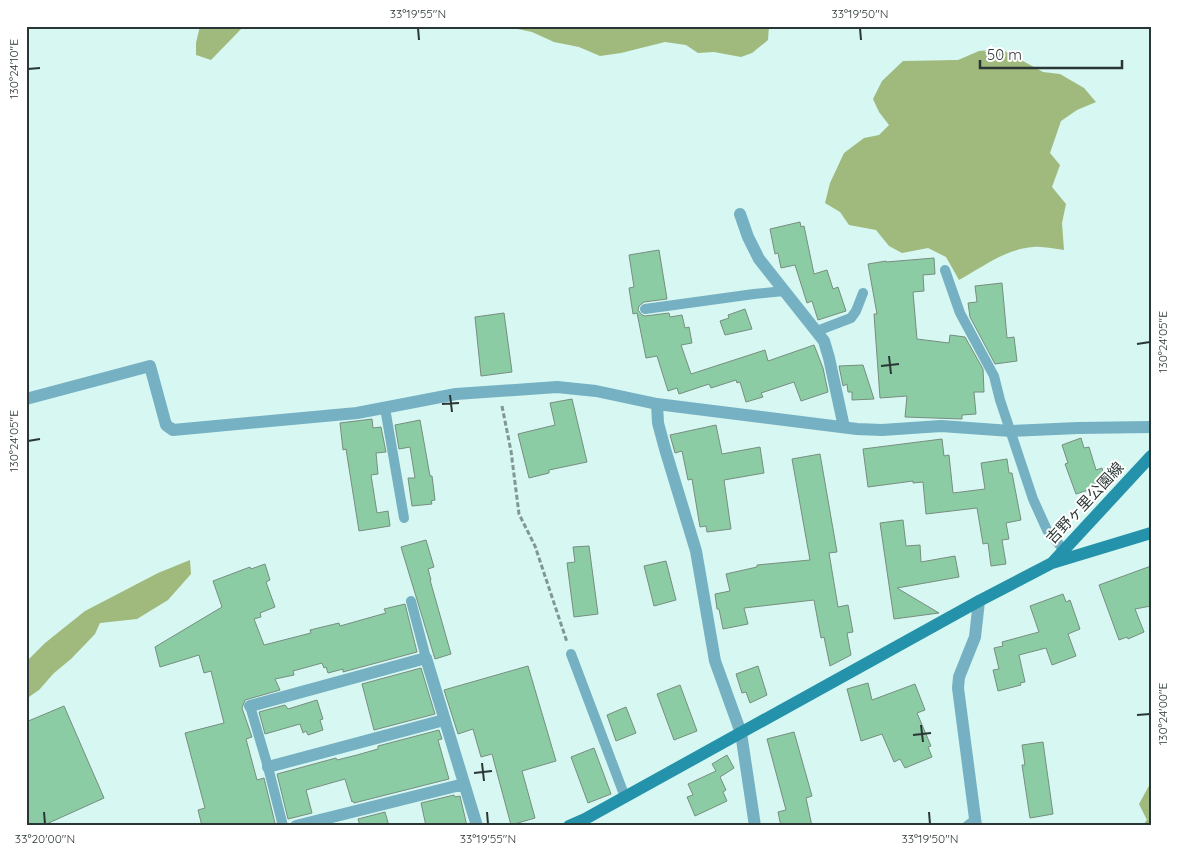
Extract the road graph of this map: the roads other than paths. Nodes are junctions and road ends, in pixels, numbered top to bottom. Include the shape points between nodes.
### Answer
1 (740, 214) dead end
2 (946, 270) dead end
3 (784, 291) junction
4 (863, 293) dead end
5 (645, 309) dead end
6 (817, 331) junction
7 (26, 398) edge
8 (657, 404) junction
9 (385, 408) junction
10 (844, 427) junction
11 (1151, 427) edge
12 (1011, 431) junction
13 (1151, 456) edge
14 (404, 518) dead end
15 (1151, 533) edge
16 (1064, 550) junction
17 (1052, 563) junction
18 (978, 601) junction
19 (411, 602) dead end
20 (571, 654) road end
21 (426, 658) junction
22 (250, 706) joint
23 (444, 720) junction
24 (741, 733) junction
25 (268, 767) junction
26 (464, 784) junction
27 (625, 798) junction
28 (973, 824) edge
29 (283, 826) edge
30 (296, 826) edge
31 (477, 826) edge
32 (569, 826) edge
33 (755, 826) edge

1 - 3 street via 759,259
2 - 12 lane via 960,313 994,376
3 - 5 lane
3 - 6 street
4 - 6 lane via 851,318
6 - 10 street via 829,358
7 - 9 street via 150,366 166,425 173,430
8 - 9 street via 596,390 557,387 456,394
8 - 10 street
8 - 24 street via 664,449 696,551 715,661
9 - 14 lane
10 - 12 street via 882,430 941,426
11 - 12 street
12 - 16 lane via 1047,530
13 - 16 street, 吉野ヶ里公園線
15 - 17 street, 吉野ヶ里公園線
16 - 17 street, 吉野ヶ里公園線
17 - 18 street
18 - 24 street
18 - 28 street via 975,637 958,688
19 - 21 lane
20 - 27 lane
21 - 22 street
21 - 23 street
22 - 25 lane
23 - 25 street
23 - 26 street
24 - 27 street
24 - 33 street
25 - 29 lane
26 - 30 street
26 - 31 street
27 - 32 street

